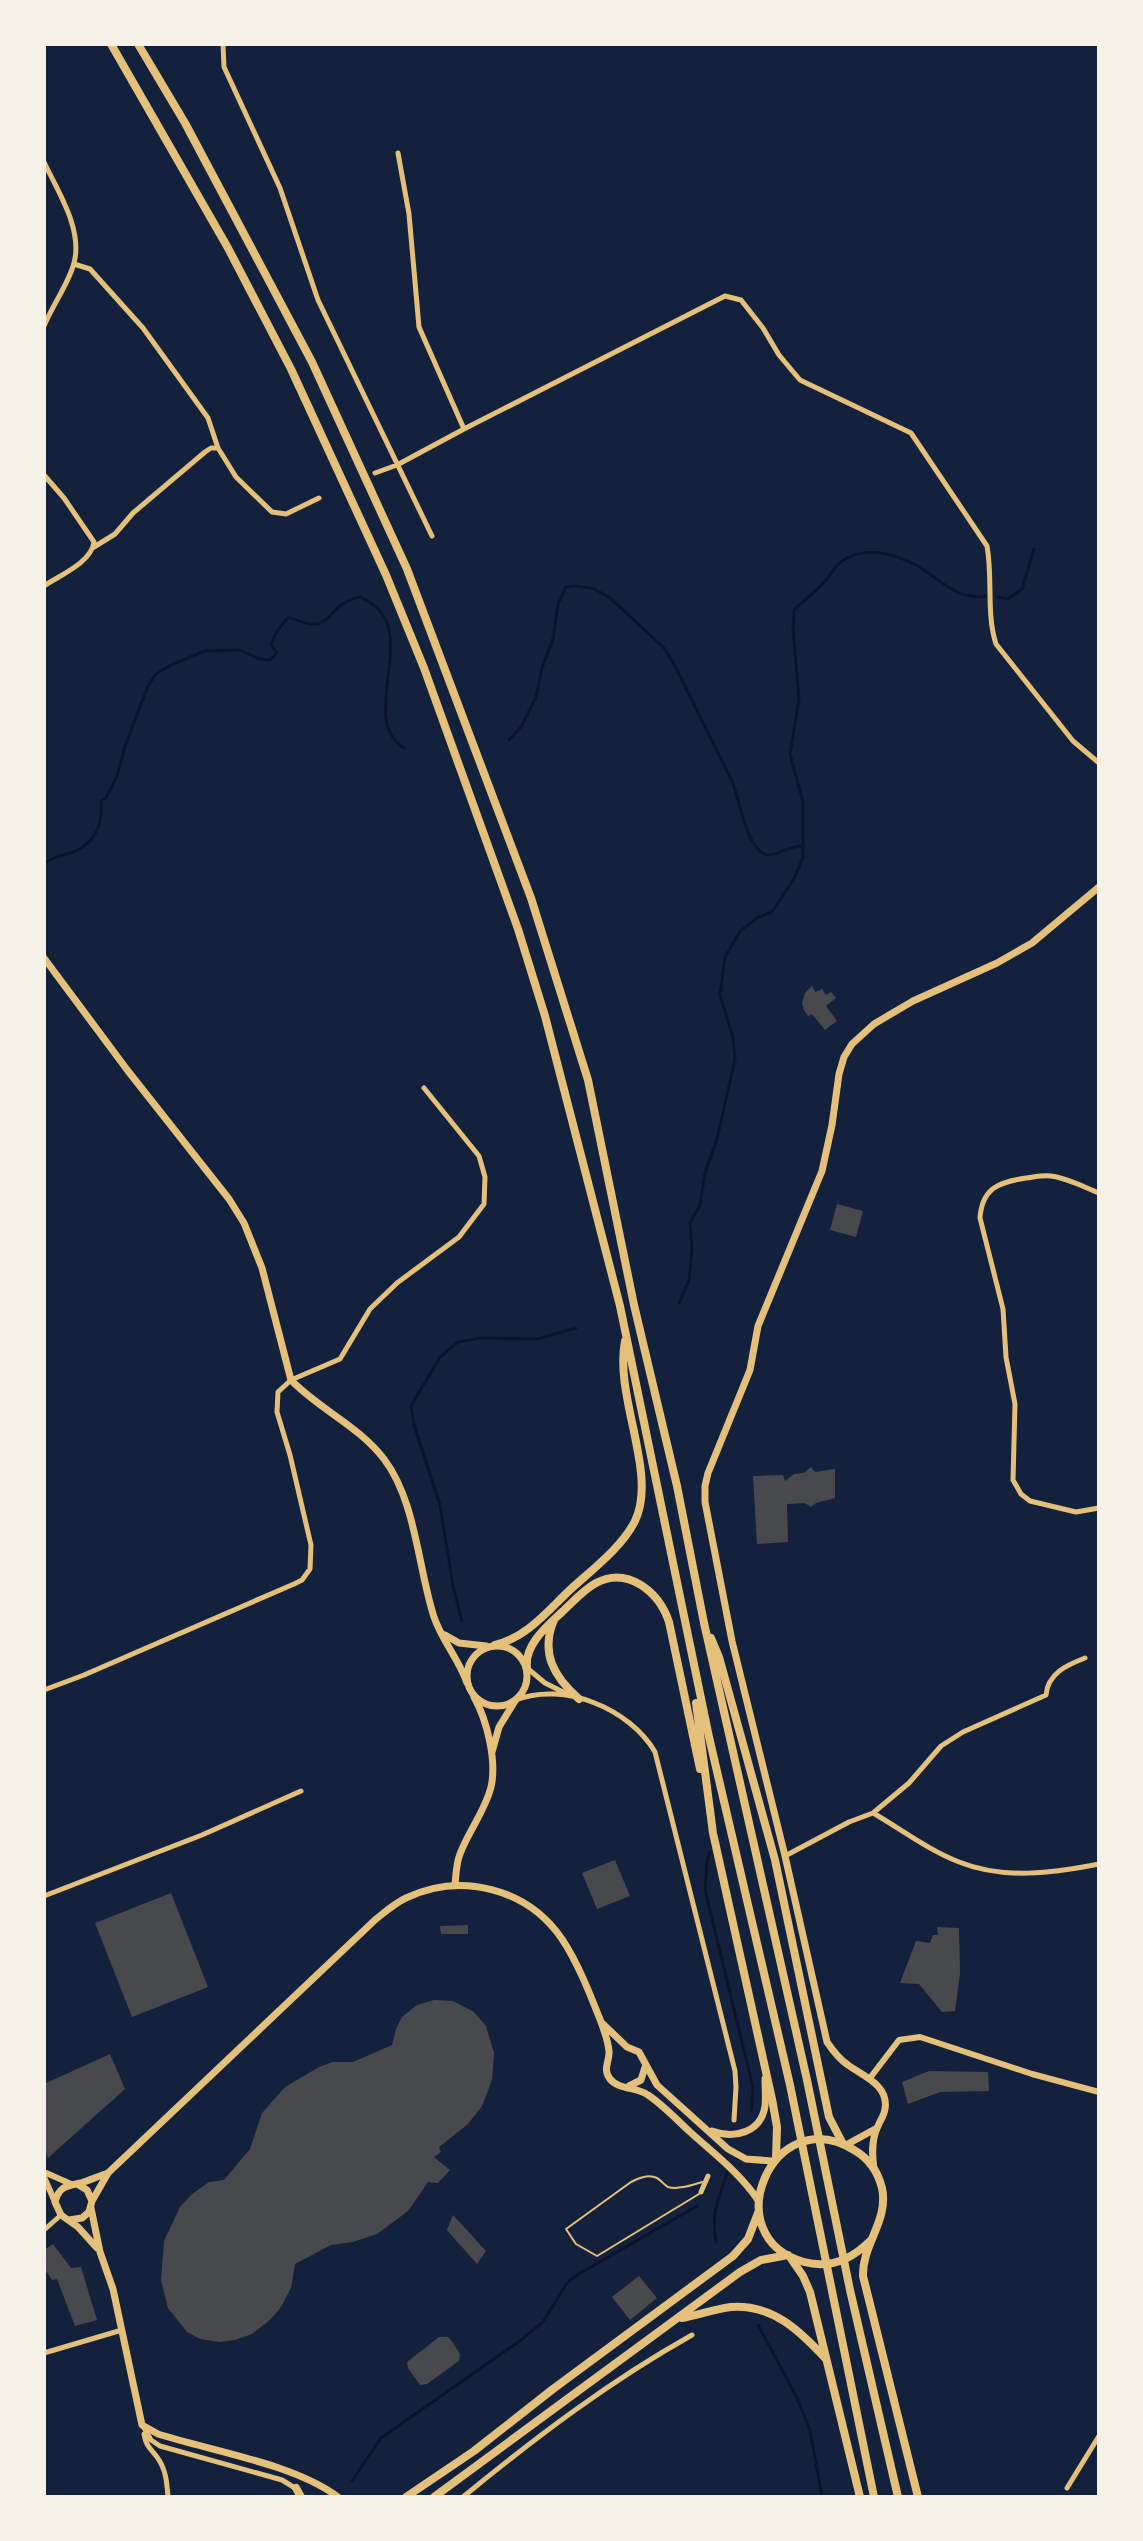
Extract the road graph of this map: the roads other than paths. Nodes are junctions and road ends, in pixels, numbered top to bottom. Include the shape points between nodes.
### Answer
1 (111, 44) edge
2 (138, 44) edge
3 (223, 44) edge
4 (398, 153) dead end
5 (44, 162) edge
6 (74, 264) junction
7 (44, 326) edge
8 (464, 429) junction
9 (218, 448) junction
10 (397, 465) junction
11 (375, 473) dead end
12 (44, 475) edge
13 (319, 498) dead end
14 (432, 536) dead end
15 (94, 547) junction
16 (44, 586) edge
17 (1099, 763) edge
18 (1099, 887) edge
19 (44, 958) edge
20 (424, 1088) dead end
21 (1099, 1193) edge
22 (626, 1336) junction
23 (291, 1380) junction
24 (1099, 1508) edge
25 (557, 1616) junction
26 (704, 1623) junction
27 (438, 1628) junction
28 (494, 1646) junction
29 (689, 1646) junction
30 (1085, 1658) dead end
31 (527, 1668) junction
32 (467, 1683) junction
33 (44, 1690) edge
34 (474, 1697) junction
35 (579, 1699) junction
36 (516, 1700) junction
37 (491, 1758) junction
38 (301, 1791) dead end
39 (873, 1813) junction
40 (713, 1833) junction
41 (785, 1856) junction
42 (1099, 1864) edge
43 (455, 1885) junction
44 (44, 1896) edge
45 (601, 2022) junction
46 (627, 2047) junction
47 (609, 2055) junction
48 (645, 2067) junction
49 (765, 2076) junction
50 (870, 2078) junction
51 (629, 2086) junction
52 (1099, 2092) edge
53 (734, 2120) dead end
54 (877, 2128) junction
55 (706, 2129) junction
56 (844, 2144) junction
57 (774, 2160) junction
58 (874, 2170) junction
59 (108, 2173) junction
60 (44, 2174) edge
61 (708, 2176) dead end
62 (703, 2182) junction
63 (74, 2184) junction
64 (701, 2192) joint
65 (758, 2200) junction
66 (55, 2202) junction
67 (91, 2204) junction
68 (759, 2213) junction
69 (65, 2217) junction
70 (44, 2230) edge
71 (870, 2241) junction
72 (100, 2252) junction
73 (789, 2256) junction
74 (678, 2319) junction
75 (122, 2330) junction
76 (692, 2335) dead end
77 (44, 2353) edge
78 (828, 2361) junction
79 (142, 2425) junction
80 (1099, 2436) edge
81 (296, 2488) joint
82 (1067, 2488) dead end
83 (168, 2497) edge
84 (301, 2497) edge
85 (338, 2497) edge
86 (406, 2497) edge
87 (434, 2497) edge
88 (463, 2497) edge
89 (860, 2497) edge
90 (874, 2497) edge
91 (898, 2497) edge
92 (918, 2497) edge

1 - 22 highway via 291,369 424,668 545,1016
2 - 26 highway via 249,240 361,465 407,569 531,898 588,1080
3 - 10 street via 224,67 280,188 318,300
4 - 8 street via 419,327
5 - 6 street via 73,226
6 - 7 street
6 - 9 street via 90,269 143,328 208,418
8 - 10 street
8 - 17 street via 725,296 741,300 800,380 911,433 987,546 996,644 1073,741
9 - 13 street via 236,477 272,512 286,514
9 - 15 street via 205,452
10 - 11 street
10 - 14 street
12 - 15 street via 90,533
15 - 16 street
18 - 41 main road via 1032,943 913,1001 852,1044 839,1074 822,1171 758,1326 747,1379 708,1473 707,1512 732,1641
19 - 23 main road via 244,1223 262,1268
20 - 23 street via 479,1156 484,1204 459,1237 370,1309 340,1359
21 - 24 street via 1050,1176 1007,1180 987,1195 980,1218 1003,1309 1015,1404 1013,1480 1030,1501 1076,1512
22 - 28 highway via 623,1382 642,1487 634,1522 529,1629
22 - 29 highway
23 - 27 main road via 361,1434 396,1476
23 - 33 street via 278,1392 277,1412 311,1545 307,1575
25 - 31 highway via 534,1643
25 - 35 highway via 549,1639 550,1661 562,1684
25 - 40 highway via 588,1588 607,1580 640,1584 654,1594 671,1629
26 - 56 highway via 719,1657 756,1787 829,2117
26 - 91 highway
27 - 28 main road via 459,1643
27 - 32 main road
28 - 31 main road via 515,1651
28 - 32 main road via 473,1658
29 - 40 highway
29 - 90 highway via 790,2085
30 - 39 street via 1061,1668 1046,1695 941,1746
31 - 35 street
31 - 36 main road via 527,1682
32 - 34 main road
34 - 36 main road via 494,1706
34 - 37 main road via 486,1725
35 - 36 street via 544,1694
35 - 53 street via 616,1712 647,1737 655,1752 735,2071
36 - 37 main road via 499,1727
37 - 43 main road via 491,1787 459,1855
38 - 44 street
39 - 41 street
39 - 42 street via 936,1851 977,1868 1033,1874
40 - 49 highway
41 - 50 main road via 827,2042 847,2065
43 - 45 main road via 501,1892 541,1915 562,1939
43 - 59 main road via 420,1892 384,1912
45 - 46 main road
45 - 47 main road
46 - 47 main road
46 - 48 main road via 639,2052
47 - 51 main road via 609,2078
48 - 51 main road via 641,2080
48 - 55 main road via 657,2085
49 - 55 main road via 765,2109 752,2128 736,2135
49 - 57 highway via 777,2127
50 - 52 street via 899,2040 920,2037
50 - 54 main road via 885,2101
51 - 65 main road via 649,2095 739,2176
54 - 56 main road
54 - 58 main road
55 - 57 main road via 735,2155
56 - 57 highway via 813,2140 796,2144
56 - 58 highway
57 - 65 highway
58 - 71 highway via 883,2204
59 - 63 main road
59 - 67 main road
60 - 63 street
60 - 66 street
61 - 62 street
62 - 64 street
62 - 64 lane via 668,2187 657,2178 640,2178 566,2229 576,2244 597,2256
63 - 66 main road via 58,2192
63 - 67 main road via 87,2190
65 - 68 highway
66 - 69 main road
67 - 69 main road via 82,2218
67 - 72 main road
68 - 73 highway via 773,2243
68 - 86 highway via 748,2239 733,2256
69 - 70 street
69 - 72 main road
71 - 73 highway via 837,2263 810,2264
71 - 92 highway via 863,2276
72 - 75 main road
73 - 74 highway via 750,2266
73 - 78 highway via 807,2284
74 - 78 highway via 731,2307 771,2313 801,2333
74 - 87 highway
75 - 77 street
75 - 79 main road
76 - 88 street via 624,2375
78 - 89 highway
79 - 81 street via 160,2446
79 - 83 street via 146,2446 165,2471
79 - 85 main road via 283,2470
80 - 82 street
81 - 84 highway

